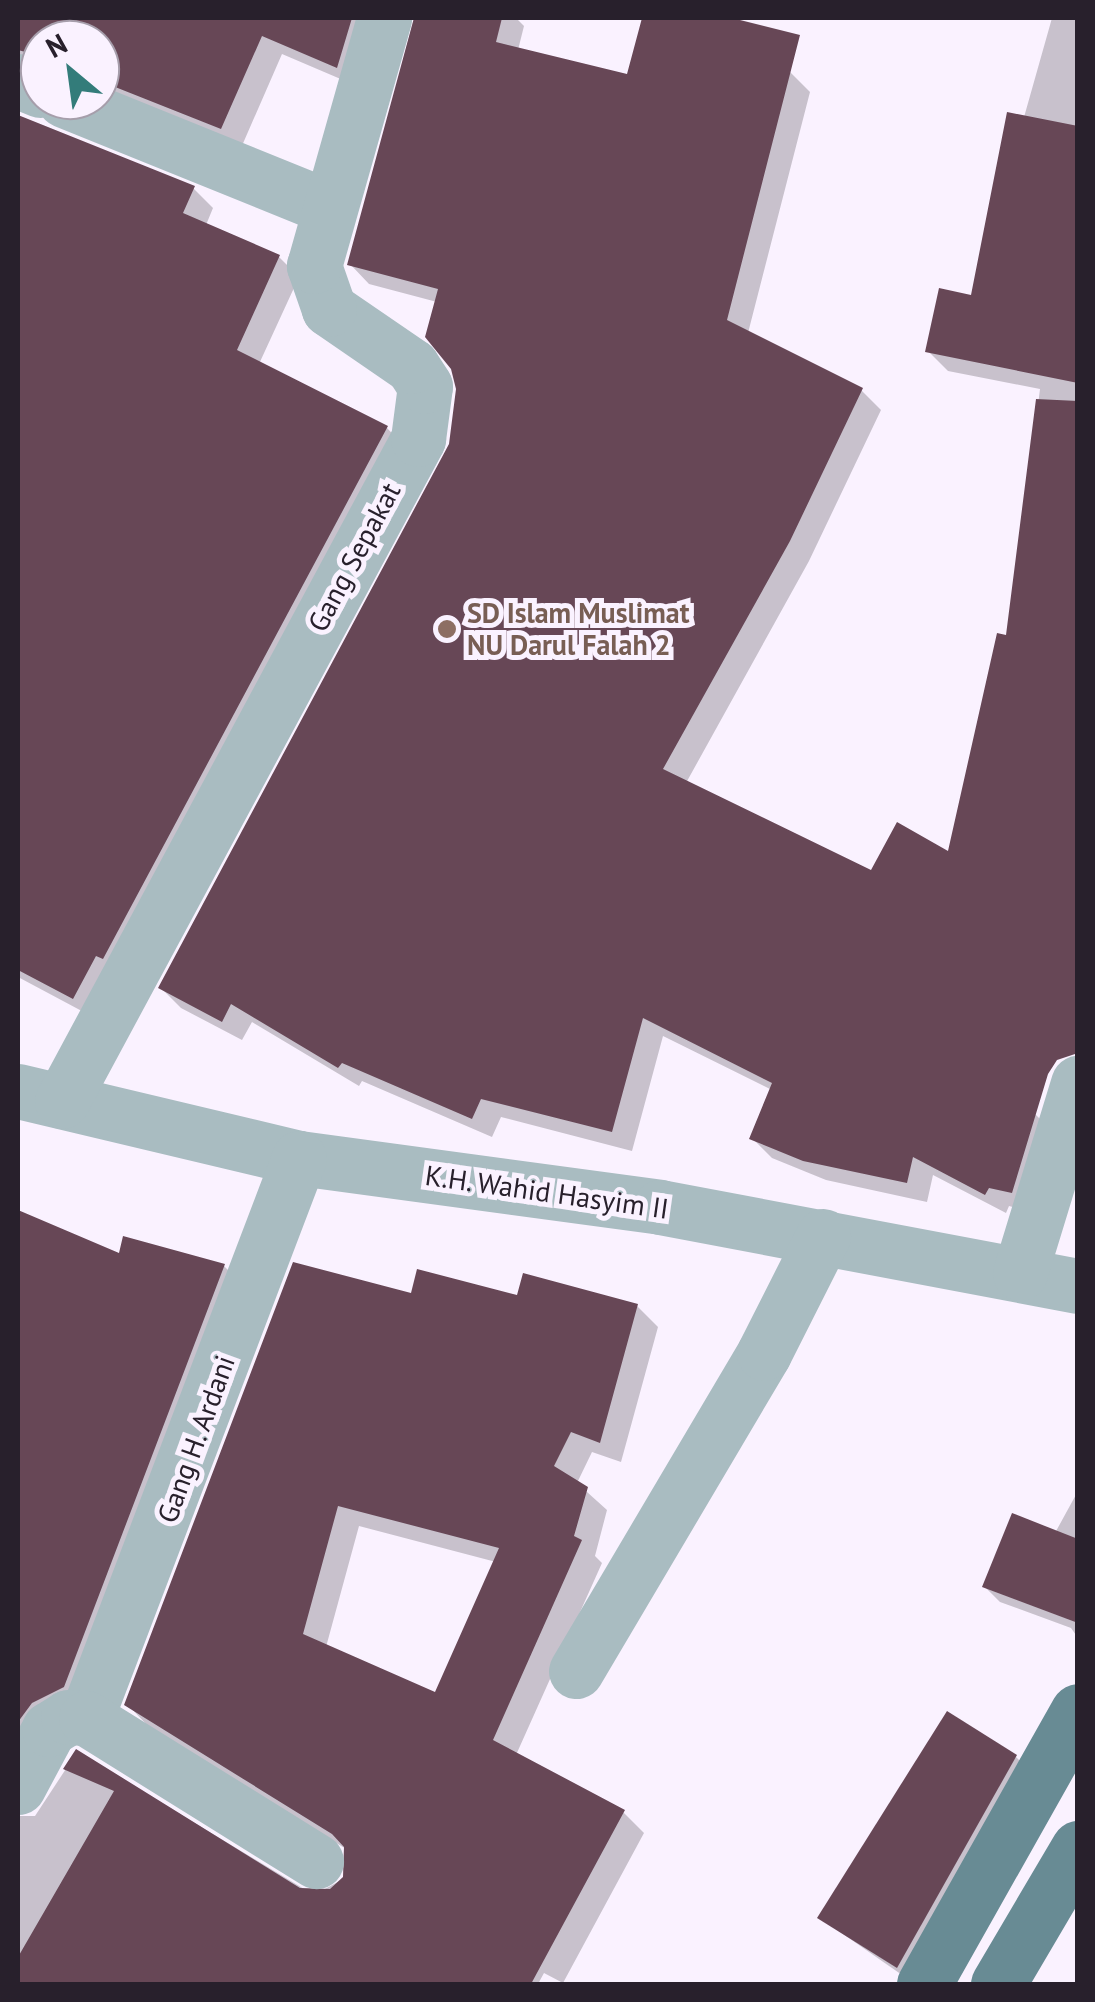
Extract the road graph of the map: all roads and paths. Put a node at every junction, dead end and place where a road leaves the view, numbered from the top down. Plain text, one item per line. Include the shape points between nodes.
1 (384, 18) edge
2 (114, 120) edge
3 (327, 206) junction
4 (1078, 1083) edge
5 (40, 1096) edge
6 (299, 1158) junction
7 (823, 1236) junction
8 (1020, 1273) junction
9 (1078, 1286) edge
10 (576, 1671) dead end
11 (1078, 1712) edge
12 (86, 1718) junction
13 (18, 1787) edge
14 (1078, 1848) edge
15 (316, 1861) dead end
16 (924, 1984) edge
17 (998, 1984) edge

1 - 3 street, Gang Sepakat
2 - 3 street
3 - 5 street, Gang Sepakat via 314,266 319,291 354,330 412,366 425,386 418,439
4 - 8 street
5 - 6 street, K.H. Wahid Hasyim II
6 - 7 street, K.H. Wahid Hasyim II via 660,1206
6 - 12 street, Gang H. Ardani
7 - 8 street, K.H. Wahid Hasyim II
7 - 10 street via 764,1353
8 - 9 street, K.H. Wahid Hasyim II
11 - 16 main road
12 - 13 street via 68,1717 49,1729
12 - 15 street
14 - 17 main road

